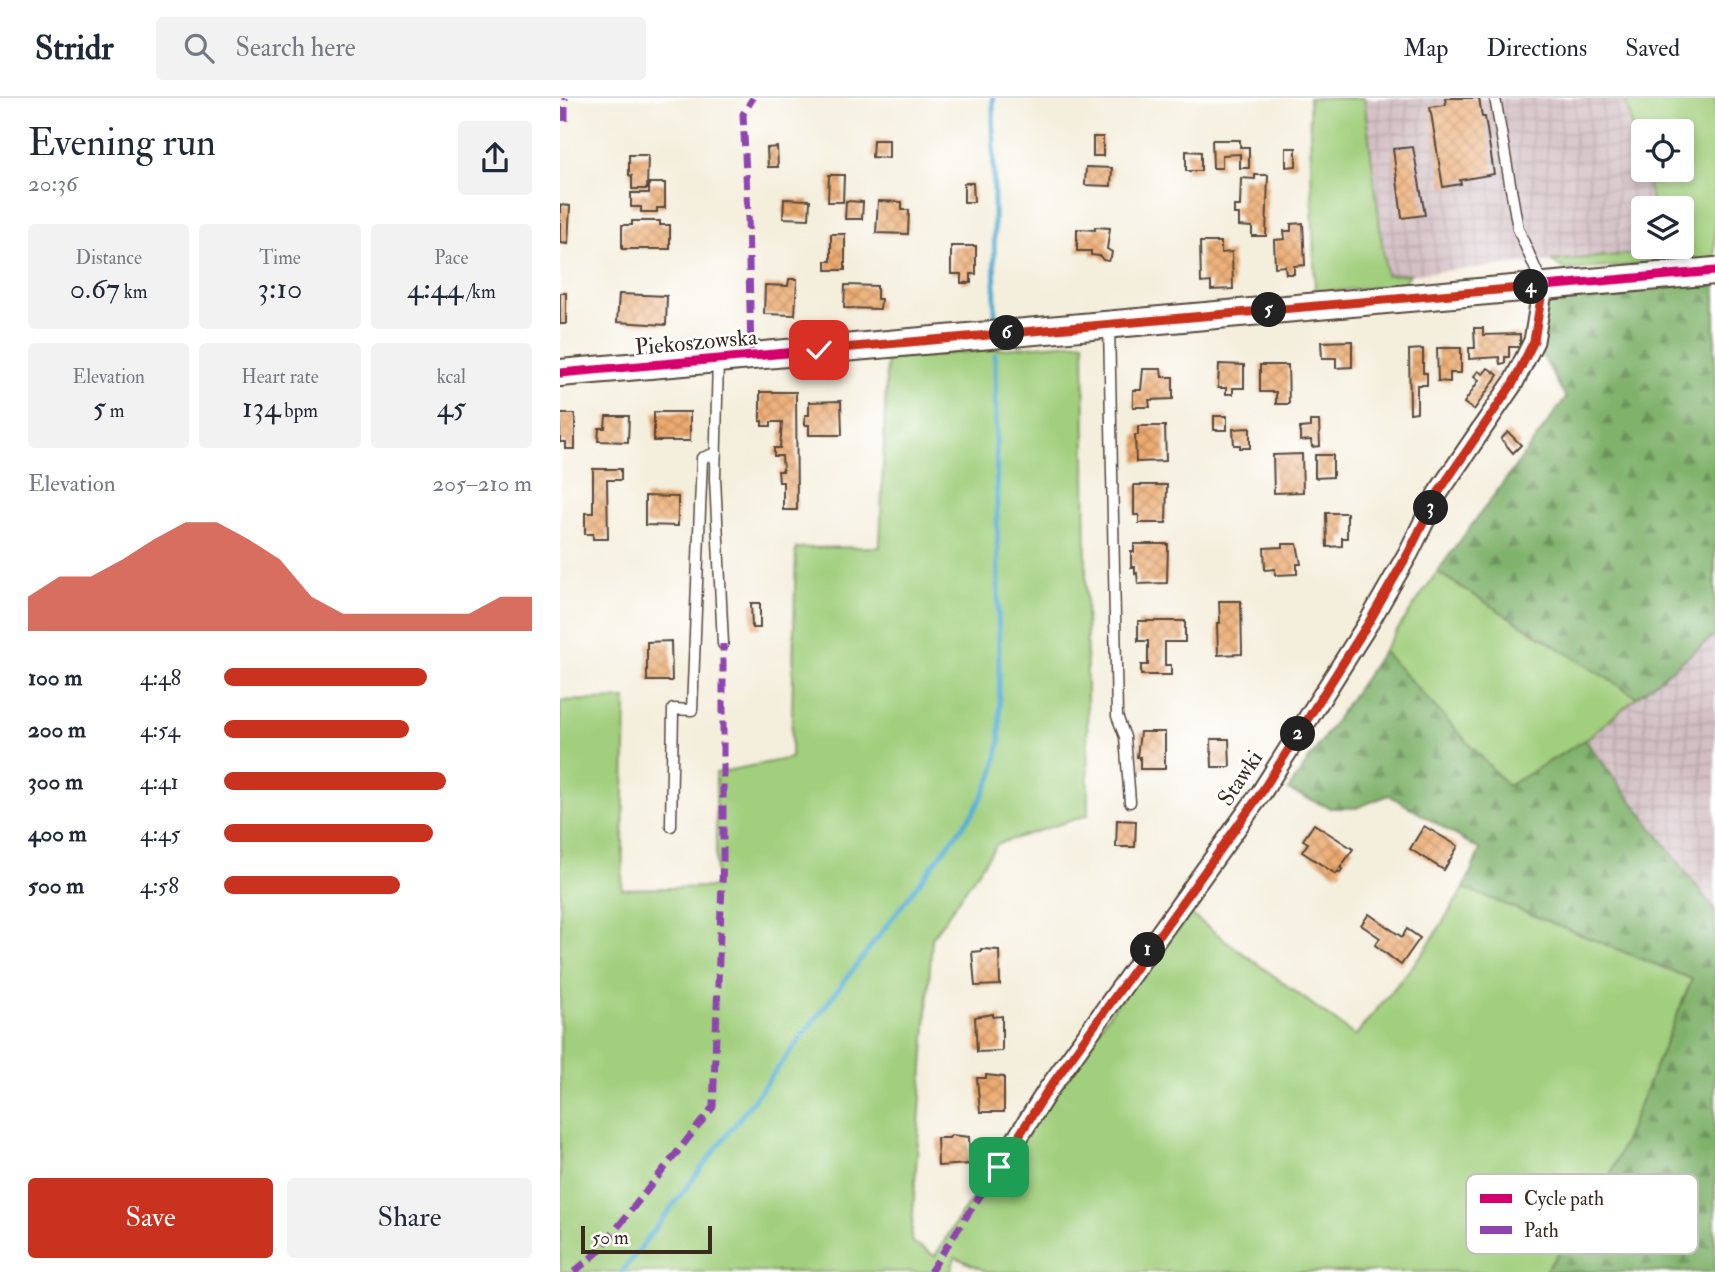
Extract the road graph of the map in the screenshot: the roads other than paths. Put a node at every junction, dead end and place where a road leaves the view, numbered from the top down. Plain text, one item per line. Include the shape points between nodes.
1 (1495, 98) edge
2 (1715, 271) edge
3 (1543, 286) junction
4 (1109, 324) junction
5 (718, 359) junction
6 (560, 373) edge
7 (716, 453) junction
8 (723, 644) dead end
9 (1130, 802) dead end
10 (671, 826) dead end
11 (999, 1167) dead end

1 - 3 lane via 1518,229
2 - 3 main road, Piekoszowska
3 - 4 main road, Piekoszowska
3 - 11 street, Stawki via 1534,341 1513,383 1438,493 1369,622 1261,793 1048,1090
4 - 5 main road, Piekoszowska
4 - 9 lane via 1117,716 1125,737
5 - 6 main road, Piekoszowska
5 - 7 lane
7 - 8 lane
7 - 10 lane via 702,458 692,710 673,709

